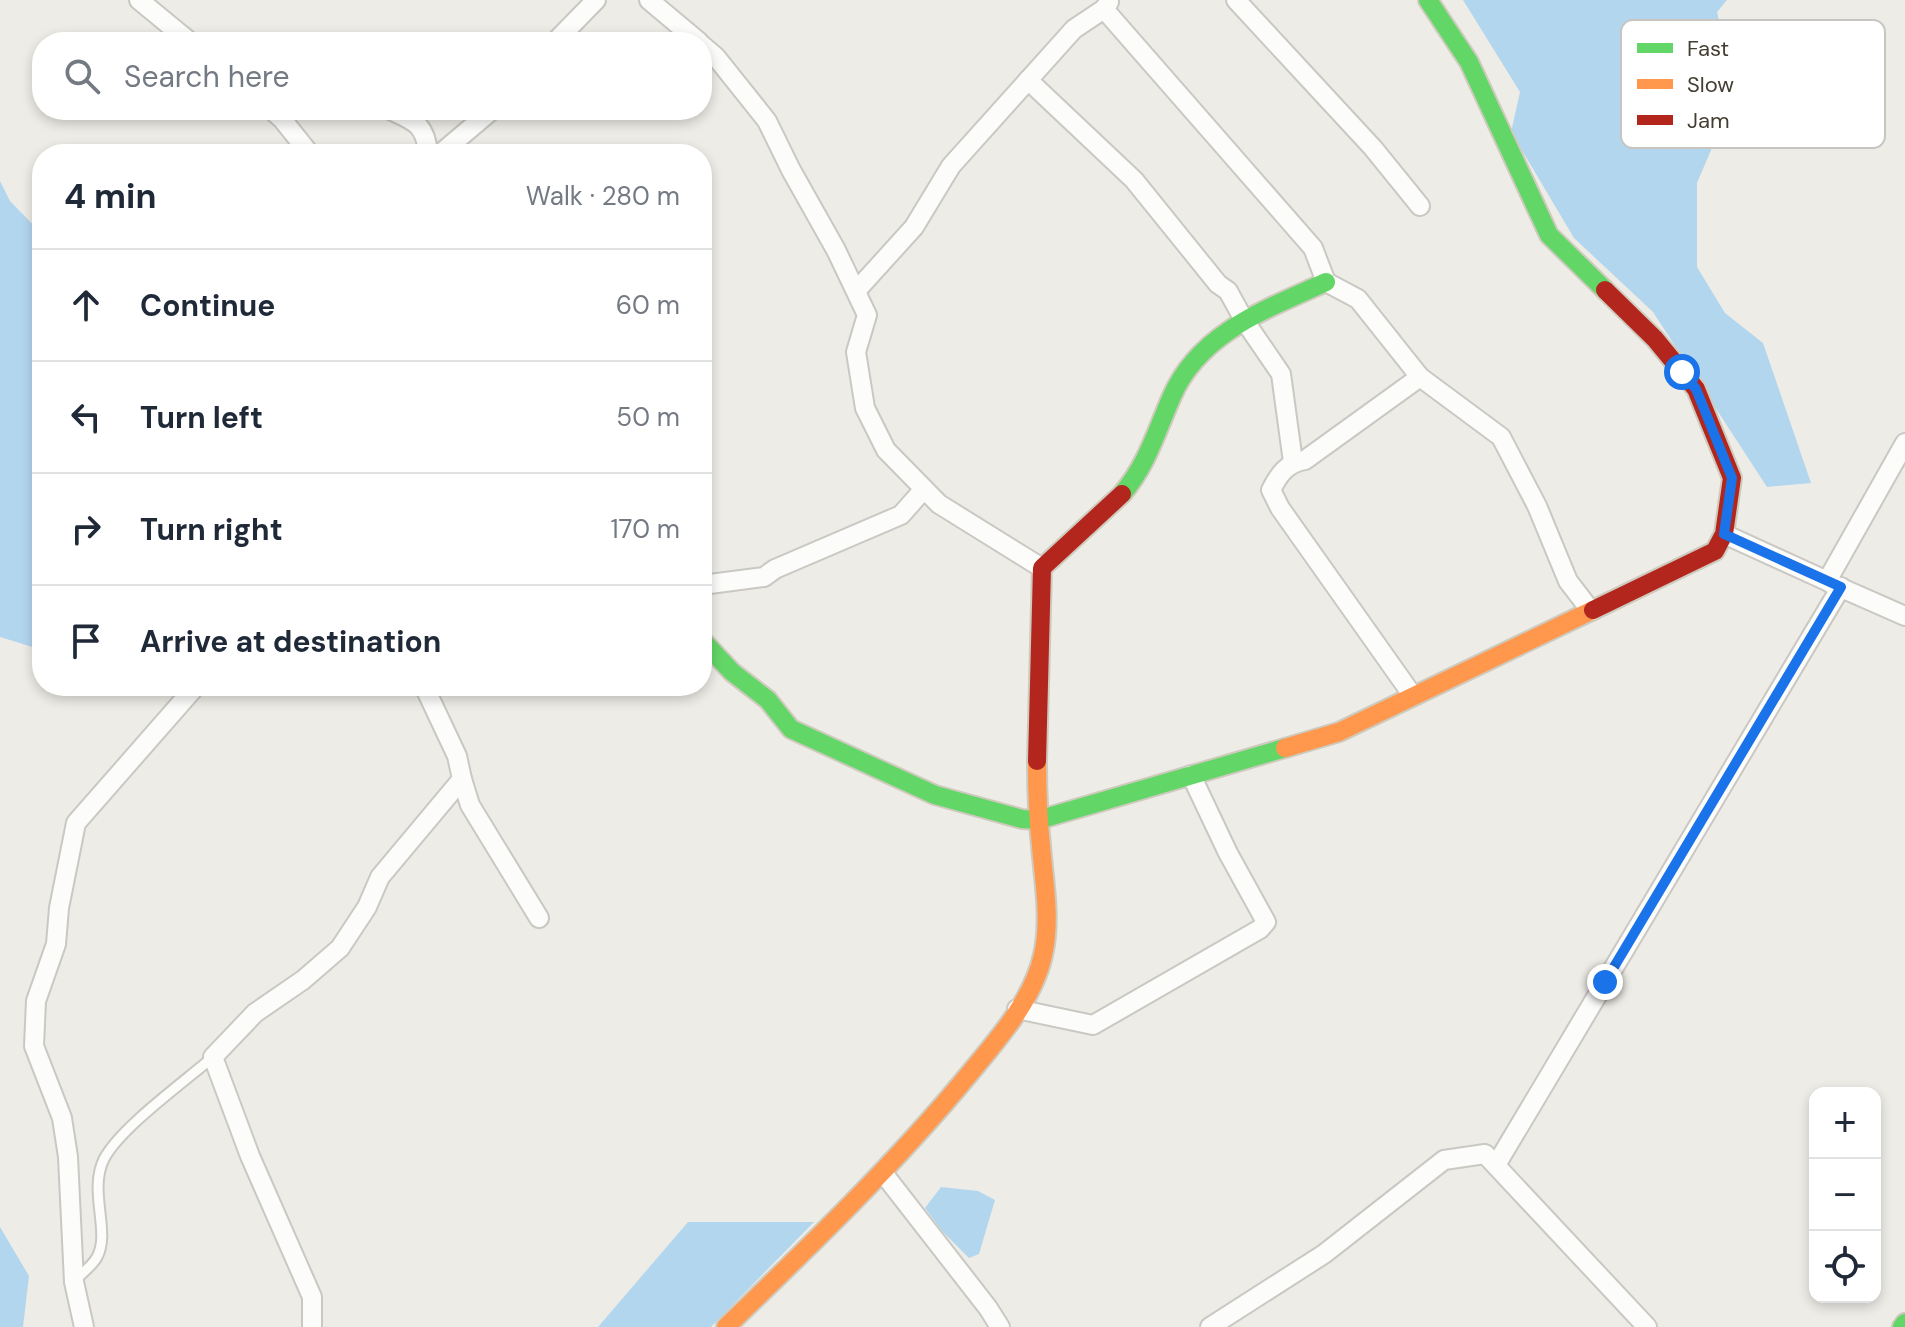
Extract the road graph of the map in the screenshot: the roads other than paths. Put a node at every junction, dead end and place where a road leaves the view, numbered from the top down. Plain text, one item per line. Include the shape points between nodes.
1 (139, 0) edge
2 (596, 0) edge
3 (649, 0) edge
4 (1236, 0) edge
5 (1428, 0) edge
6 (1107, 5) edge
7 (178, 32) edge
8 (565, 32) edge
9 (686, 32) edge
10 (712, 54) edge
11 (1028, 80) junction
12 (283, 120) edge
13 (412, 120) edge
14 (480, 120) edge
15 (302, 144) edge
16 (427, 144) edge
17 (452, 144) edge
18 (1420, 206) dead end
19 (1326, 282) junction
20 (856, 291) junction
21 (1244, 320) junction
22 (1420, 377) junction
23 (1905, 443) edge
24 (1293, 462) junction
25 (924, 489) junction
26 (1724, 534) junction
27 (1042, 568) junction
28 (712, 584) edge
29 (1834, 584) junction
30 (1591, 611) junction
31 (1905, 616) edge
32 (712, 651) edge
33 (187, 696) edge
34 (429, 696) edge
35 (1413, 696) junction
36 (1191, 775) junction
37 (462, 779) junction
38 (1038, 820) junction
39 (539, 918) dead end
40 (1017, 1009) junction
41 (213, 1057) junction
42 (1496, 1165) junction
43 (883, 1173) junction
44 (74, 1282) junction
45 (84, 1327) edge
46 (312, 1327) edge
47 (726, 1327) edge
48 (1000, 1327) edge
49 (1210, 1327) edge
50 (1647, 1327) edge

1 - 7 street
2 - 8 street
3 - 9 street
4 - 18 street
5 - 26 street via 1469,62 1549,235 1655,339 1696,389 1732,478
6 - 11 street via 1074,29
6 - 19 street via 1313,248
10 - 20 street via 767,121
11 - 20 street via 951,166 914,227
11 - 21 street via 1134,180 1228,291
12 - 15 street
13 - 16 street
14 - 17 street
19 - 21 street
19 - 22 street via 1358,299
20 - 25 street via 867,315 856,352 865,408 886,450
21 - 24 street via 1281,374
21 - 27 street via 1195,356 1173,393 1149,455 1125,490
22 - 24 street via 1305,460
22 - 30 street via 1501,437 1568,581
23 - 29 street
24 - 35 street via 1271,490 1280,508
25 - 27 street via 939,504
25 - 28 street via 901,515 764,577
26 - 29 street
26 - 30 street via 1715,551
27 - 38 street via 1035,728
29 - 31 street
29 - 42 street
30 - 35 street
32 - 38 street via 768,700 791,729 935,795
33 - 44 street via 76,823 56,944 36,1001 34,1046 62,1118 68,1157
34 - 37 street
35 - 36 street via 1339,732
36 - 38 street
36 - 40 street via 1266,922 1093,1025
37 - 39 street via 470,805
37 - 41 street via 380,877 340,948 255,1013
38 - 40 street via 1046,910 1043,956
40 - 43 street via 943,1107
41 - 44 lane via 123,1135 104,1160 96,1189 98,1256
41 - 46 street via 312,1297
42 - 49 street via 1485,1154 1444,1160 1324,1254
42 - 50 street
43 - 47 street
43 - 48 street
44 - 45 street

